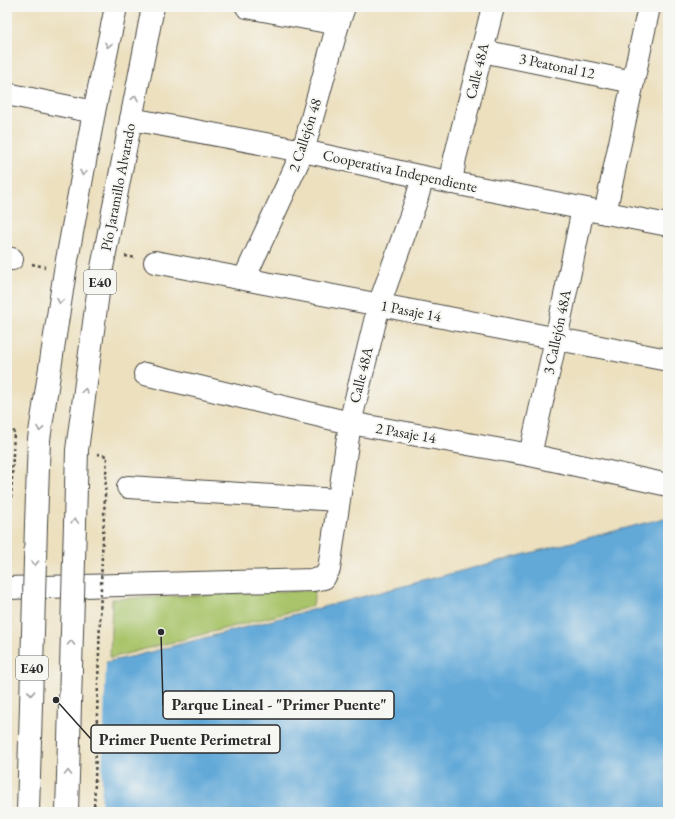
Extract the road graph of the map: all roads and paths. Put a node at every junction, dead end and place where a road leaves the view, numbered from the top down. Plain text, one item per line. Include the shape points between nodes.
1 (116, 7) edge
2 (153, 7) edge
3 (247, 7) edge
4 (494, 7) edge
5 (649, 7) edge
6 (341, 16) edge
7 (482, 51) junction
8 (633, 82) junction
9 (7, 94) edge
10 (94, 112) junction
11 (131, 119) junction
12 (303, 151) junction
13 (423, 177) junction
14 (451, 183) junction
15 (583, 209) junction
16 (605, 213) junction
17 (668, 225) edge
18 (105, 251) junction
19 (9, 258) edge
20 (155, 262) joint
21 (65, 271) junction
22 (244, 279) junction
23 (378, 305) junction
24 (556, 339) junction
25 (668, 360) edge
26 (145, 374) dead end
27 (350, 423) junction
28 (14, 431) dead end
29 (77, 450) junction
30 (530, 455) junction
31 (668, 485) edge
32 (128, 487) dead end
33 (338, 500) junction
34 (7, 588) edge
35 (7, 635) edge
36 (28, 812) edge
37 (67, 812) edge
38 (94, 812) edge

1 -> 10 main road, E40
11 -> 2 main road, Pío Jaramillo Alvarado / E40
3 - 6 main road
4 - 7 main road, Calle 48A
5 - 8 main road
6 - 12 main road, 2 Callejón 48
7 - 8 main road, 3 Peatonal 12
7 - 14 main road, Calle 48A
8 - 16 main road
9 - 10 main road
10 -> 21 main road, E40
11 - 12 main road, Cooperativa Independiente
11 - 18 main road, Pío Jaramillo Alvarado / E40
12 - 13 main road, Cooperativa Independiente
12 - 22 main road, 2 Callejón 48
13 - 14 main road, Cooperativa Independiente
13 - 23 main road, Calle 48A
14 - 15 main road, Cooperativa Independiente
15 - 16 main road, Cooperativa Independiente
15 - 24 main road, 3 Callejón 48A
16 - 17 main road, Cooperativa Independiente
18 - 20 path
29 -> 18 main road, Pío Jaramillo Alvarado / E40
19 - 21 path
20 - 22 main road, 1 Pasaje 14
21 -> 36 main road, E40, bridge via 39,438
22 - 23 main road, 1 Pasaje 14
23 - 24 main road, 1 Pasaje 14
23 - 27 main road, Calle 48A
24 - 25 main road, 1 Pasaje 14
24 - 30 main road, 3 Callejón 48A
26 - 27 main road, 2 Pasaje 14
27 - 30 main road, 2 Pasaje 14
27 - 33 main road, Calle 48A
28 - 35 path, bridge
37 -> 29 main road, Pío Jaramillo Alvarado / E40, bridge
29 - 38 path, bridge via 107,456
30 - 31 main road, 2 Pasaje 14
32 - 33 main road
33 - 34 main road, Calle 48A via 328,569 324,578

